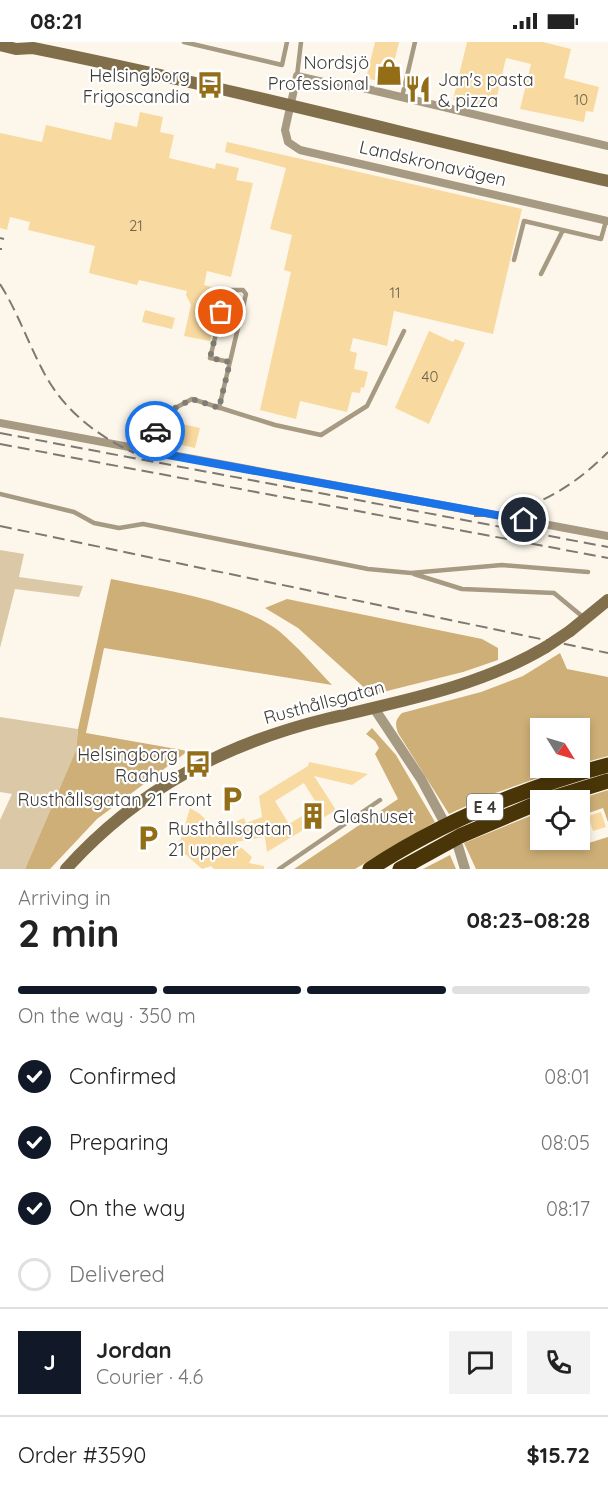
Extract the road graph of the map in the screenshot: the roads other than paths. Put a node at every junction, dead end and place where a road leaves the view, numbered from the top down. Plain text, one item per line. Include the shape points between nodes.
1 (184, 42) edge
2 (287, 42) edge
3 (301, 42) edge
4 (415, 42) edge
5 (0, 45) edge
6 (29, 45) edge
7 (297, 76) junction
8 (402, 97) junction
9 (291, 106) junction
10 (608, 146) edge
11 (608, 181) edge
12 (607, 221) edge
13 (563, 230) junction
14 (601, 239) junction
15 (608, 240) edge
16 (514, 260) dead end
17 (541, 274) dead end
18 (404, 331) dead end
19 (230, 362) junction
20 (219, 408) junction
21 (0, 423) edge
22 (146, 451) junction
23 (0, 494) edge
24 (608, 536) edge
25 (588, 572) dead end
26 (411, 573) junction
27 (606, 605) edge
28 (585, 620) junction
29 (374, 708) junction
30 (608, 765) edge
31 (608, 781) edge
32 (579, 790) edge
33 (380, 800) dead end
34 (530, 807) edge
35 (442, 818) dead end
36 (458, 846) dead end
37 (66, 869) edge
38 (279, 869) edge
39 (370, 869) edge
40 (400, 869) edge
41 (465, 869) edge

1 - 2 lane via 282,65
3 - 7 lane
4 - 8 lane
5 - 6 main road, Landskronavägen via 16,49
6 - 9 main road, Landskronavägen
7 - 8 street
7 - 9 street, Landskronavägen
8 - 10 street
9 - 11 main road, Landskronavägen
9 - 12 street, Landskronavägen via 285,135 300,150
12 - 14 lane
13 - 14 lane
13 - 16 lane via 524,221
13 - 17 lane
14 - 15 lane
18 - 20 lane via 367,406 321,435
19 - 19 lane via 210,358 226,290 243,290 246,294
19 - 20 lane
20 - 22 lane via 192,399 164,414
21 - 22 street
22 - 24 street
23 - 26 lane via 74,512 94,523 119,528 143,524 368,569
25 - 26 lane via 502,565
26 - 28 lane via 462,589 554,593
27 - 28 main road, Rusthållsgatan
28 - 29 main road, Rusthållsgatan, bridge via 546,647 487,677
29 - 35 street
29 - 37 main road, Rusthållsgatan via 277,732 198,764 127,810
30 - 39 highway, E 4 via 486,806
31 - 32 highway, E 4
33 - 38 lane
34 - 40 highway, E 4 via 460,836
36 - 41 street

